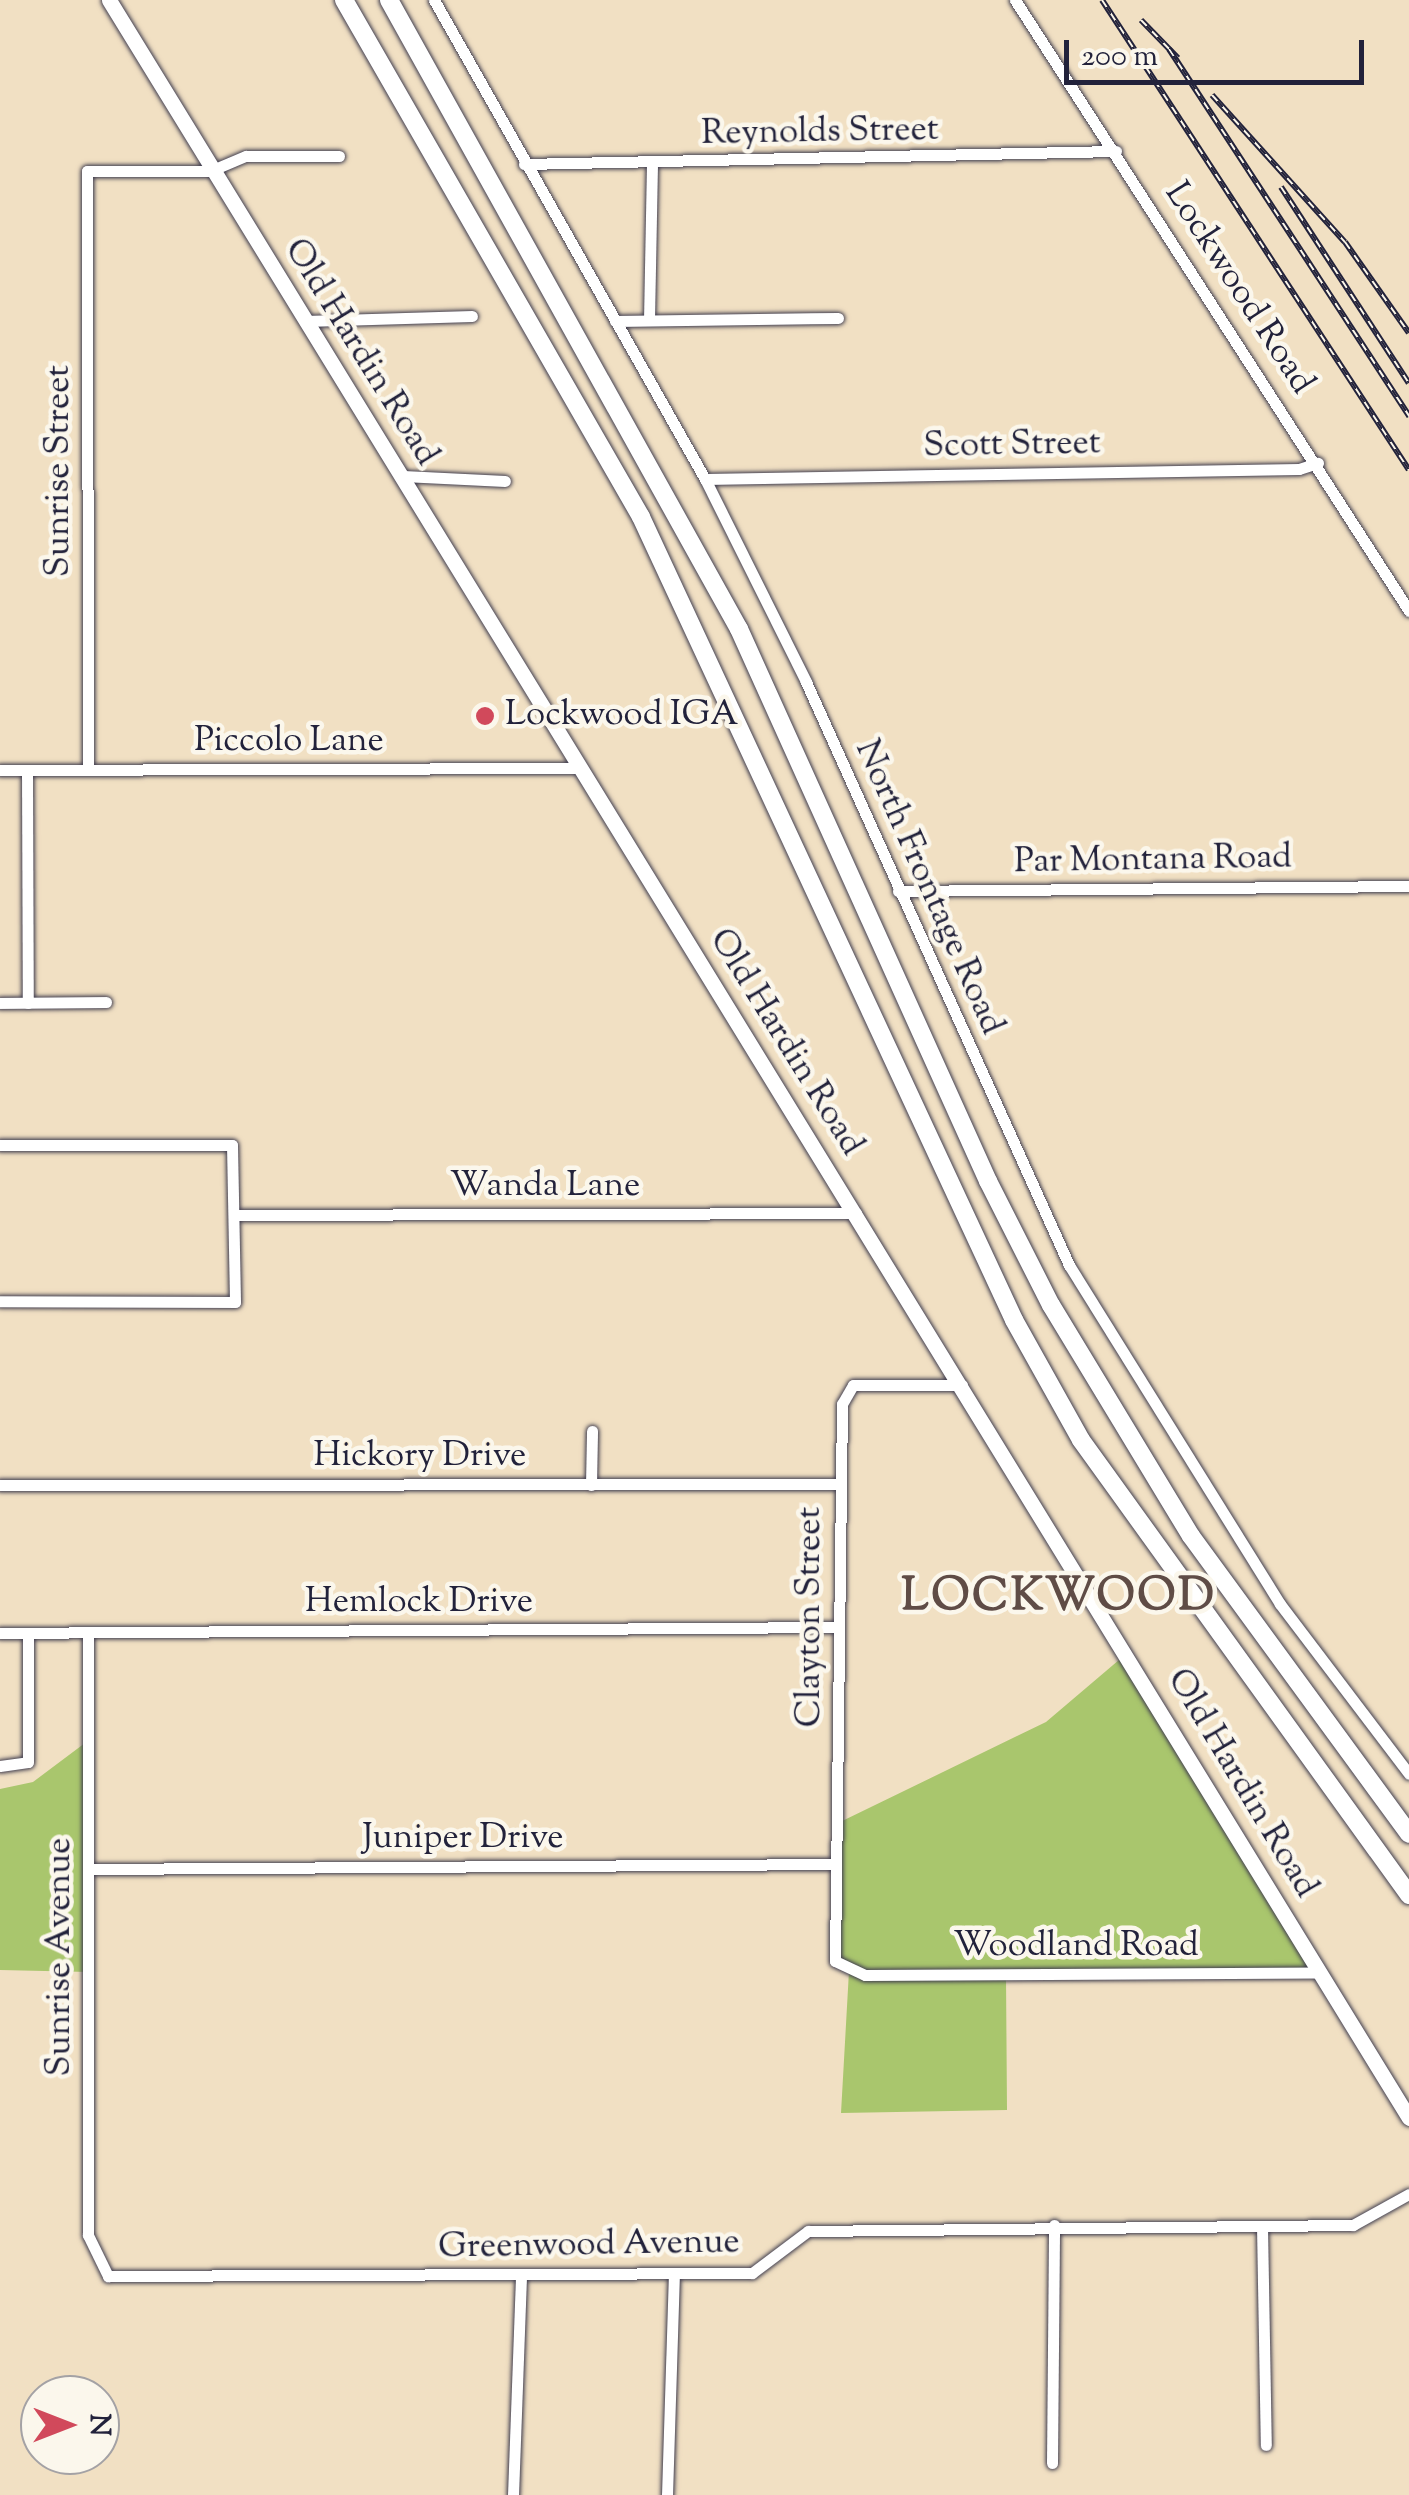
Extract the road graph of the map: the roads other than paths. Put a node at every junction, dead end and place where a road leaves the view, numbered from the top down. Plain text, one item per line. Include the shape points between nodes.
1 (109, 0) edge
2 (344, 0) edge
3 (390, 0) edge
4 (434, 0) edge
5 (1015, 0) edge
6 (1116, 152) junction
7 (339, 156) dead end
8 (524, 164) junction
9 (652, 164) junction
10 (210, 171) junction
11 (472, 316) dead end
12 (838, 318) dead end
13 (615, 320) junction
14 (649, 320) junction
15 (304, 321) junction
16 (1318, 463) junction
17 (402, 476) junction
18 (705, 479) junction
19 (505, 481) dead end
20 (1409, 610) edge
21 (579, 768) junction
22 (0, 770) edge
23 (26, 770) junction
24 (88, 770) junction
25 (1409, 886) edge
26 (898, 891) junction
27 (106, 1002) dead end
28 (0, 1003) edge
29 (28, 1003) junction
30 (0, 1145) edge
31 (856, 1214) junction
32 (234, 1215) junction
33 (0, 1301) edge
34 (962, 1384) junction
35 (592, 1431) dead end
36 (590, 1484) junction
37 (839, 1484) junction
38 (0, 1485) edge
39 (839, 1626) junction
40 (0, 1633) edge
41 (28, 1633) junction
42 (88, 1633) junction
43 (0, 1766) edge
44 (1409, 1774) edge
45 (1409, 1834) edge
46 (836, 1864) junction
47 (90, 1868) junction
48 (1409, 1896) edge
49 (835, 1961) joint
50 (1321, 1973) junction
51 (1409, 2118) edge
52 (1409, 2194) edge
53 (1054, 2226) junction
54 (1262, 2226) junction
55 (108, 2276) joint
56 (674, 2276) junction
57 (520, 2277) junction
58 (1266, 2446) dead end
59 (1052, 2462) dead end
60 (512, 2495) edge
61 (667, 2495) edge

1 - 10 main road, Old Hardin Road
2 - 48 highway via 641,518 1014,1320 1081,1440
3 - 45 highway via 739,630 988,1181 1051,1304 1191,1536
4 - 8 street, North Frontage Road
5 - 6 street, Lockwood Road
6 - 9 street, Reynolds Street
6 - 16 street, Lockwood Road
7 - 10 street via 246,156
8 - 9 street, Reynolds Street
8 - 13 street, North Frontage Road
9 - 14 street
10 - 15 main road, Old Hardin Road
10 - 24 street, Sunrise Street via 88,171
11 - 15 street
12 - 14 street
13 - 14 street
13 - 18 street, North Frontage Road
15 - 17 main road, Old Hardin Road
16 - 18 street, Scott Street via 1299,469
16 - 20 street, Lockwood Road
17 - 19 street
17 - 21 main road, Old Hardin Road
18 - 26 street, North Frontage Road via 806,682
21 - 24 street, Piccolo Lane
21 - 31 main road, Old Hardin Road
22 - 23 street, Piccolo Lane
23 - 24 street, Piccolo Lane
23 - 29 street
25 - 26 street, Par Montana Road
26 - 44 street, North Frontage Road via 1069,1265 1280,1604
27 - 29 street
28 - 29 street
30 - 32 street via 232,1145
31 - 32 street, Wanda Lane
31 - 34 main road, Old Hardin Road
32 - 33 street via 234,1302
34 - 37 street, Clayton Street via 854,1385 842,1404
34 - 50 main road, Old Hardin Road
35 - 36 street
36 - 37 street, Hickory Drive
36 - 38 street, Hickory Drive
37 - 39 street, Clayton Street
39 - 42 street, Hemlock Drive
39 - 46 street, Clayton Street
40 - 41 street, Hemlock Drive
41 - 42 street, Hemlock Drive
41 - 43 street via 28,1762
42 - 47 street, Sunrise Avenue
46 - 47 street, Juniper Drive
46 - 49 street, Clayton Street
47 - 55 street, Sunrise Avenue via 88,2235
49 - 50 street, Woodland Road via 865,1975
50 - 51 main road, Old Hardin Road
52 - 54 street, Greenwood Avenue via 1353,2225
53 - 54 street, Greenwood Avenue
53 - 56 street, Greenwood Avenue via 808,2231 752,2273
53 - 59 street
54 - 58 street
55 - 57 street, Greenwood Avenue
56 - 57 street, Greenwood Avenue
56 - 61 street
57 - 60 street

